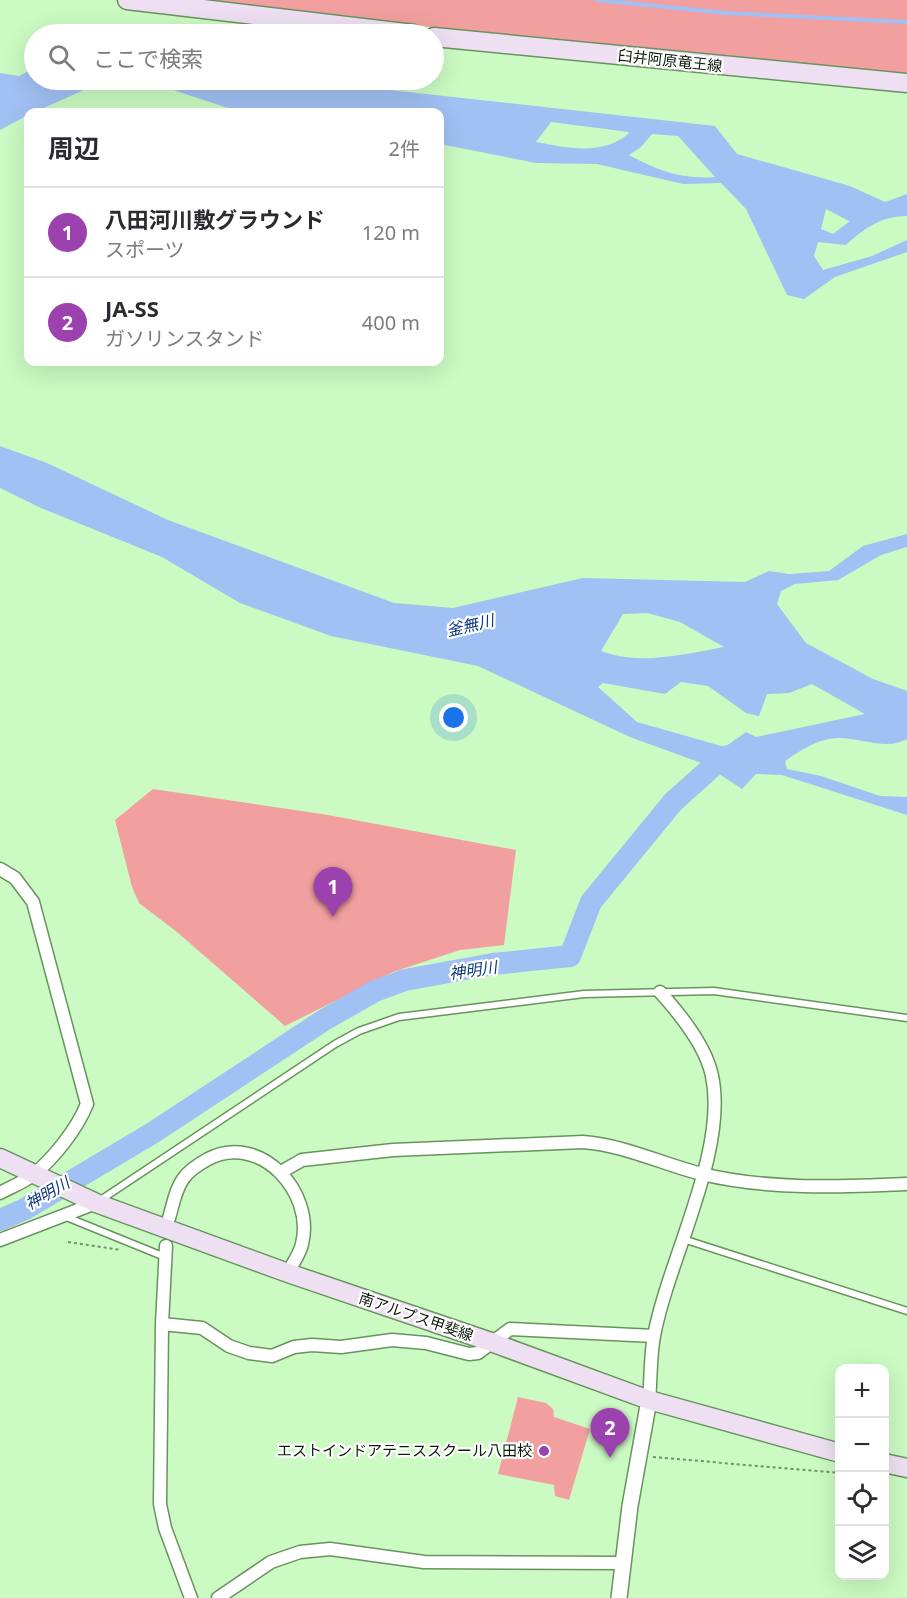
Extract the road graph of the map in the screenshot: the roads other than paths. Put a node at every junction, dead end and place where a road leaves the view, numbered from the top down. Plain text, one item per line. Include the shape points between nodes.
1 (127, 0) edge
2 (330, 24) edge
3 (444, 38) edge
4 (907, 83) edge
5 (0, 869) edge
6 (660, 992) junction
7 (907, 1018) edge
8 (0, 1158) edge
9 (281, 1172) junction
10 (702, 1174) junction
11 (36, 1177) junction
12 (907, 1184) edge
13 (0, 1193) edge
14 (88, 1199) junction
15 (64, 1216) junction
16 (169, 1218) dead end
17 (683, 1239) junction
18 (0, 1240) edge
19 (166, 1252) joint
20 (288, 1274) junction
21 (907, 1311) edge
22 (162, 1324) junction
23 (654, 1336) junction
24 (491, 1342) junction
25 (649, 1400) junction
26 (835, 1452) edge
27 (889, 1464) edge
28 (907, 1468) edge
29 (623, 1563) junction
30 (191, 1598) edge
31 (218, 1598) edge
32 (620, 1598) edge

1 - 2 main road
3 - 4 main road, 臼井阿原竜王線
5 - 11 street via 15,878 33,902 87,1104 82,1117
6 - 7 lane via 714,991
6 - 10 street via 685,1021 712,1074 714,1129
6 - 14 lane via 584,994 399,1017 379,1023 335,1044
8 - 11 main road, 南アルプス甲斐線
9 - 10 street via 302,1160 393,1150 583,1142 602,1143
9 - 16 street via 271,1163 248,1154 217,1155 183,1178
9 - 20 street via 296,1194 302,1217 302,1244
10 - 12 street via 776,1185
10 - 17 street
11 - 13 street
11 - 14 main road, 南アルプス甲斐線
14 - 15 street
14 - 20 main road, 南アルプス甲斐線
15 - 18 street
15 - 19 lane
17 - 21 lane
17 - 23 street
19 - 22 street
20 - 24 main road, 南アルプス甲斐線
22 - 24 street via 202,1328 229,1346 272,1356 294,1347 393,1341 426,1343 469,1354 478,1353
22 - 30 street via 160,1504
23 - 24 street via 510,1329
23 - 25 street
24 - 25 main road, 南アルプス甲斐線
25 - 26 main road, 南アルプス甲斐線
25 - 29 street
27 - 28 main road
29 - 31 street via 424,1562 330,1549 300,1552 272,1562
29 - 32 street

